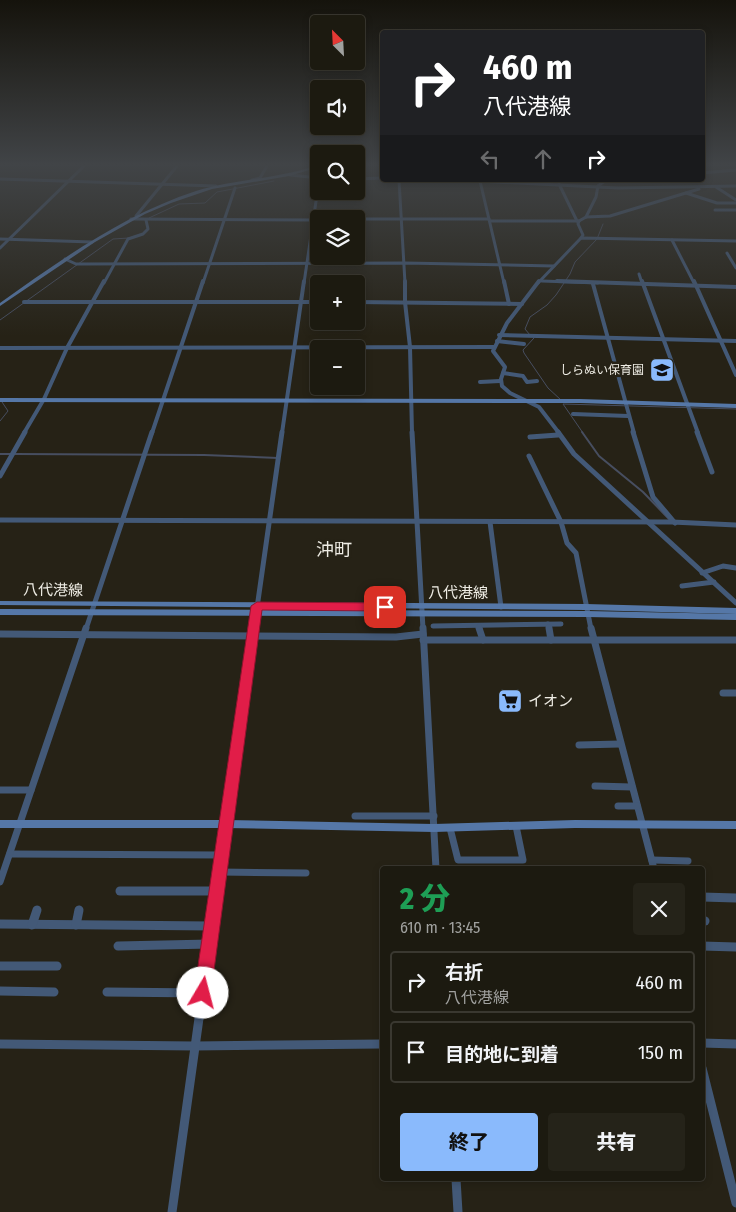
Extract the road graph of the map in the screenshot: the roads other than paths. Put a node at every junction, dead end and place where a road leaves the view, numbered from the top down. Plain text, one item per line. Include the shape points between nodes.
1 (26, 223) edge
2 (123, 223) edge
3 (147, 223) edge
4 (223, 223) edge
5 (403, 223) edge
6 (490, 223) edge
7 (578, 223) edge
8 (310, 235) edge
9 (581, 238) junction
10 (0, 239) edge
11 (9, 239) junction
12 (672, 240) junction
13 (736, 241) edge
14 (92, 242) junction
15 (0, 248) edge
16 (727, 253) dead end
17 (65, 259) junction
18 (405, 263) junction
19 (114, 264) junction
20 (306, 264) junction
21 (210, 265) junction
22 (499, 265) junction
23 (554, 266) junction
24 (736, 268) edge
25 (639, 274) dead end
26 (542, 281) junction
27 (593, 284) junction
28 (643, 284) junction
29 (696, 286) junction
30 (736, 287) edge
31 (24, 302) dead end
32 (93, 302) junction
33 (198, 302) junction
34 (300, 302) junction
35 (310, 302) edge
36 (365, 302) edge
37 (405, 302) junction
38 (509, 304) junction
39 (522, 304) junction
40 (0, 305) edge
41 (499, 335) junction
42 (607, 338) junction
43 (664, 340) junction
44 (497, 341) junction
45 (721, 341) junction
46 (736, 341) edge
47 (524, 344) dead end
48 (410, 347) junction
49 (0, 348) edge
50 (67, 348) junction
51 (181, 348) junction
52 (494, 348) junction
53 (294, 349) junction
54 (503, 373) junction
55 (736, 375) edge
56 (537, 380) dead end
57 (500, 381) junction
58 (480, 382) dead end
59 (44, 398) junction
60 (0, 400) edge
61 (164, 401) junction
62 (286, 401) junction
63 (531, 401) junction
64 (410, 402) junction
65 (625, 404) junction
66 (688, 406) junction
67 (736, 406) edge
68 (573, 414) dead end
69 (628, 416) junction
70 (558, 435) junction
71 (530, 437) dead end
72 (529, 456) dead end
73 (712, 472) dead end
74 (0, 476) edge
75 (0, 520) edge
76 (121, 521) junction
77 (269, 521) junction
78 (416, 522) junction
79 (490, 522) junction
80 (561, 522) junction
81 (648, 522) junction
82 (675, 522) junction
83 (736, 525) edge
84 (736, 568) edge
85 (702, 573) junction
86 (714, 582) junction
87 (682, 586) dead end
88 (0, 603) edge
89 (736, 603) edge
90 (501, 607) junction
91 (92, 608) junction
92 (256, 609) junction
93 (421, 610) junction
94 (587, 611) junction
95 (736, 611) edge
96 (0, 612) edge
97 (736, 617) edge
98 (548, 624) junction
99 (561, 624) dead end
100 (433, 626) dead end
101 (479, 626) junction
102 (0, 634) edge
103 (83, 634) junction
104 (252, 635) junction
105 (423, 637) junction
106 (482, 640) junction
107 (552, 640) junction
108 (592, 640) junction
109 (736, 640) edge
110 (723, 693) dead end
111 (736, 693) edge
112 (620, 744) junction
113 (579, 745) dead end
114 (595, 786) dead end
115 (632, 786) junction
116 (0, 790) edge
117 (31, 790) junction
118 (618, 806) dead end
119 (637, 806) junction
120 (355, 816) dead end
121 (434, 816) junction
122 (0, 824) edge
123 (20, 824) junction
124 (226, 824) junction
125 (736, 825) edge
126 (516, 826) junction
127 (642, 826) junction
128 (434, 828) junction
129 (450, 828) junction
130 (10, 854) junction
131 (222, 855) junction
132 (652, 860) junction
133 (688, 861) dead end
134 (436, 866) edge
135 (653, 866) edge
136 (2, 871) edge
137 (220, 872) junction
138 (306, 873) dead end
139 (0, 882) edge
140 (120, 891) dead end
141 (217, 891) junction
142 (705, 897) edge
143 (736, 898) edge
144 (37, 910) dead end
145 (79, 910) dead end
146 (0, 924) edge
147 (32, 924) junction
148 (76, 925) junction
149 (212, 926) junction
150 (210, 944) junction
151 (118, 946) dead end
152 (705, 946) edge
153 (736, 947) edge
154 (0, 966) edge
155 (57, 966) dead end
156 (0, 992) edge
157 (54, 992) dead end
158 (106, 992) dead end
159 (203, 993) junction
160 (705, 1043) edge
161 (0, 1044) edge
162 (380, 1044) edge
163 (736, 1044) edge
164 (195, 1046) junction
165 (705, 1080) edge
166 (456, 1181) edge
167 (736, 1203) edge
168 (172, 1212) edge
169 (458, 1212) edge

1 - 11 street
2 - 14 main road
3 - 19 street via 145,232 128,239
4 - 21 street
5 - 18 street
6 - 22 street
7 - 9 street
8 - 20 street
9 - 12 street
9 - 23 street
10 - 11 street
11 - 14 street
11 - 15 street
12 - 13 street
12 - 29 street
14 - 17 main road
16 - 24 street
17 - 19 street via 75,264
17 - 40 main road
18 - 20 street
18 - 22 street
18 - 37 street
19 - 21 street
19 - 32 street
20 - 21 street
20 - 34 street
21 - 33 street
22 - 23 street
22 - 38 street
23 - 26 street
25 - 28 street
26 - 27 street
26 - 39 street
27 - 28 street
27 - 42 street
28 - 29 street
28 - 43 street
29 - 30 street
29 - 45 street
31 - 32 street
32 - 33 street
32 - 50 street
33 - 34 street
33 - 51 street
34 - 35 street
34 - 53 street
36 - 37 street
37 - 38 street
37 - 48 street
38 - 39 street
39 - 41 street
41 - 42 street
41 - 44 street
42 - 43 street
42 - 65 street
43 - 45 street
43 - 66 street
44 - 47 street
44 - 52 street
45 - 46 street
45 - 55 street
48 - 52 street
48 - 53 street
48 - 64 street
49 - 50 street
50 - 51 street
50 - 59 street
51 - 53 street
51 - 61 street
52 - 54 street via 504,364
53 - 62 street
54 - 56 street via 523,375 527,382
54 - 57 street
57 - 58 street
57 - 63 street via 502,387 512,394
59 - 60 main road
59 - 61 main road
59 - 74 street
61 - 62 main road
61 - 76 street
62 - 64 main road
62 - 77 street
63 - 64 main road
63 - 65 main road
63 - 70 street via 540,408
64 - 78 street
65 - 66 main road
65 - 69 street
66 - 67 main road
66 - 73 street
68 - 69 street
69 - 82 street via 652,497
70 - 71 street
70 - 81 street via 574,454
72 - 80 street
75 - 76 street
76 - 77 street
76 - 91 street
77 - 78 street
77 - 92 street
78 - 79 street
78 - 93 street
79 - 80 street
79 - 90 street
80 - 81 street
80 - 94 street via 567,543 576,553
81 - 82 street
81 - 85 street
82 - 83 street
84 - 85 street via 723,566
85 - 86 street
86 - 87 street
86 - 89 street
88 - 91 main road, 八代港線
90 - 93 main road, 八代港線
90 - 94 main road, 八代港線
91 - 92 main road, 八代港線
91 - 96 main road, 八代港線
91 - 103 street
92 - 93 main road, 八代港線
92 - 104 street
93 - 94 main road, 八代港線
93 - 105 street
94 - 95 main road, 八代港線
94 - 97 main road, 八代港線
94 - 108 street
98 - 99 street
98 - 101 street
98 - 107 street
100 - 101 street
101 - 106 street
102 - 103 street
103 - 104 street
103 - 117 street
104 - 105 street
104 - 124 street
105 - 106 street
105 - 121 street
106 - 107 street
107 - 108 street
108 - 109 street
108 - 112 street
110 - 111 street
112 - 113 street
112 - 115 street
114 - 115 street
115 - 119 street
116 - 117 street
117 - 123 street
118 - 119 street
119 - 127 street
120 - 121 street
121 - 128 street
122 - 123 main road
123 - 124 main road
123 - 130 street
124 - 128 main road
124 - 131 street
125 - 127 main road
126 - 127 main road
126 - 129 main road
126 - 129 street via 523,860 458,860
127 - 132 street
128 - 129 main road
128 - 134 street
130 - 131 street
130 - 136 street
131 - 137 street
132 - 133 street
132 - 135 street
136 - 139 street
137 - 138 street
137 - 141 street
140 - 141 street
141 - 149 street
142 - 143 street
144 - 147 street
145 - 148 street
146 - 147 street
147 - 148 street
148 - 149 street
149 - 150 street
150 - 151 street
150 - 159 street
152 - 153 street
154 - 155 street
156 - 157 street
158 - 159 street
159 - 164 street
160 - 163 street
161 - 164 street
162 - 164 street
164 - 168 street
165 - 167 street
166 - 169 street

